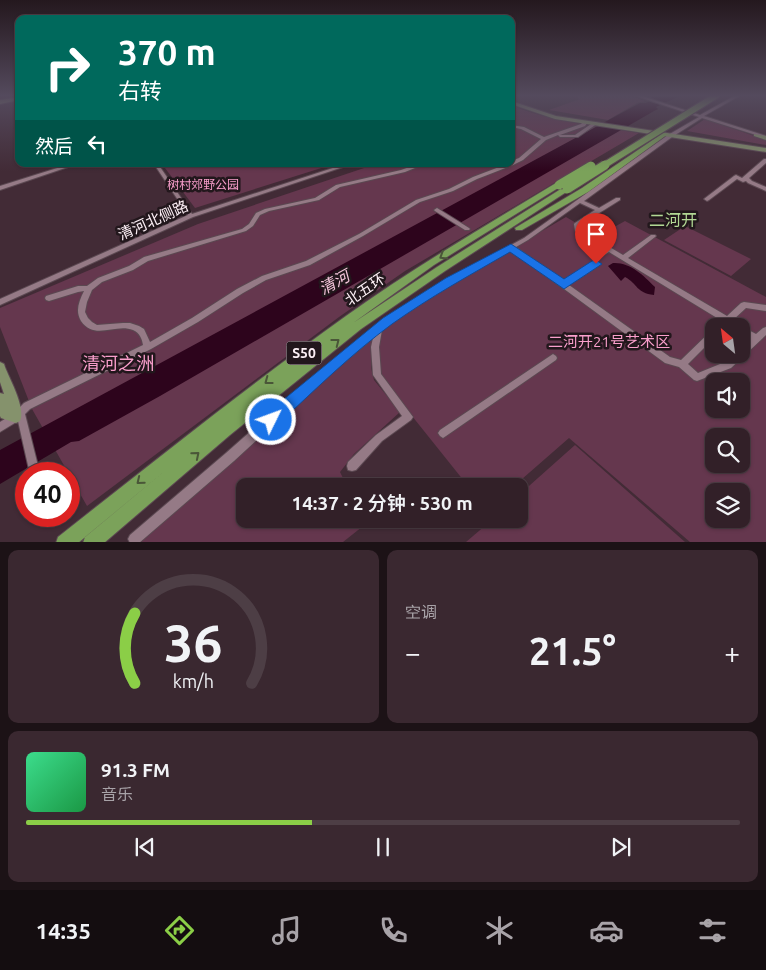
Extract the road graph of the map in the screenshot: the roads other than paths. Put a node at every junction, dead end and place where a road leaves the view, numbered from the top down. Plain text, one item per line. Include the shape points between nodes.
1 (576, 120) edge
2 (588, 120) edge
3 (667, 120) edge
4 (675, 120) edge
5 (695, 120) edge
6 (714, 120) edge
7 (586, 122) junction
8 (596, 122) junction
9 (515, 127) edge
10 (643, 128) junction
11 (672, 134) junction
12 (756, 135) joint
13 (557, 136) junction
14 (766, 138) edge
15 (544, 139) junction
16 (766, 146) edge
17 (766, 151) edge
18 (766, 160) edge
19 (515, 162) edge
20 (65, 167) edge
21 (158, 167) edge
22 (340, 167) edge
23 (415, 167) edge
24 (503, 167) edge
25 (746, 178) junction
26 (563, 187) junction
27 (0, 188) edge
28 (766, 189) edge
29 (618, 199) dead end
30 (707, 199) dead end
31 (580, 201) junction
32 (437, 210) dead end
33 (599, 210) junction
34 (192, 216) junction
35 (465, 227) dead end
36 (653, 236) dead end
37 (511, 248) junction
38 (609, 249) junction
39 (623, 258) junction
40 (440, 269) junction
41 (564, 285) junction
42 (89, 288) junction
43 (50, 298) dead end
44 (0, 302) edge
45 (766, 308) edge
46 (716, 318) edge
47 (730, 318) edge
48 (378, 329) junction
49 (766, 330) edge
50 (750, 334) edge
51 (757, 338) junction
52 (705, 342) edge
53 (750, 344) edge
54 (148, 348) junction
55 (553, 358) dead end
56 (730, 363) edge
57 (682, 364) junction
58 (0, 367) edge
59 (0, 398) edge
60 (20, 420) junction
61 (0, 427) edge
62 (443, 433) dead end
63 (32, 462) edge
64 (352, 466) dead end
65 (134, 539) dead end
66 (64, 542) edge
67 (92, 542) edge

1 - 7 main road
2 - 8 main road
3 - 26 highway, 北五环 / S50, bridge
4 - 26 highway, 北五环 / S50, bridge
5 - 11 street
6 - 12 street
7 - 8 main road
7 - 13 street
8 - 10 main road
8 - 13 street via 576,136
9 - 15 street
10 - 11 main road
10 - 11 main road
11 - 16 main road
11 - 17 main road
11 - 31 street
11 - 40 highway via 563,204
12 - 14 main road
13 - 15 street
15 - 19 street
18 - 25 street
20 - 27 street
21 - 34 street
22 - 34 street, 清河北侧路
23 - 42 street via 338,186 317,199 267,210 258,214 244,230 146,259
24 - 54 street via 418,201 308,263 264,278
25 - 28 street
25 - 30 street via 736,177
26 - 40 highway, 北五环 / S50
26 -> 66 highway, 北五环 / S50 via 431,263 350,318
29 - 33 street
31 - 33 street
31 - 37 street
32 - 35 street
33 - 38 street via 577,224 578,231
34 - 44 street, 清河北侧路
36 - 39 street
37 - 41 street
37 - 48 street via 450,281
38 - 39 street
38 - 41 street via 596,257 596,264
39 - 46 street
67 -> 40 highway, 北五环 / S50 via 225,430 350,332
41 - 57 street via 668,360
42 - 43 street
42 - 54 street via 82,302 82,316 88,324 98,329 135,326 141,331
45 - 47 street via 744,305
48 - 64 street via 375,347 377,375 408,417 379,438
48 - 65 street
49 - 51 street
50 - 51 street
51 - 53 street
52 - 57 street
54 - 60 street via 27,406
55 - 62 street
56 - 57 street via 697,378
58 - 60 main road
59 - 60 main road via 5,414
60 - 61 street
60 - 63 street

